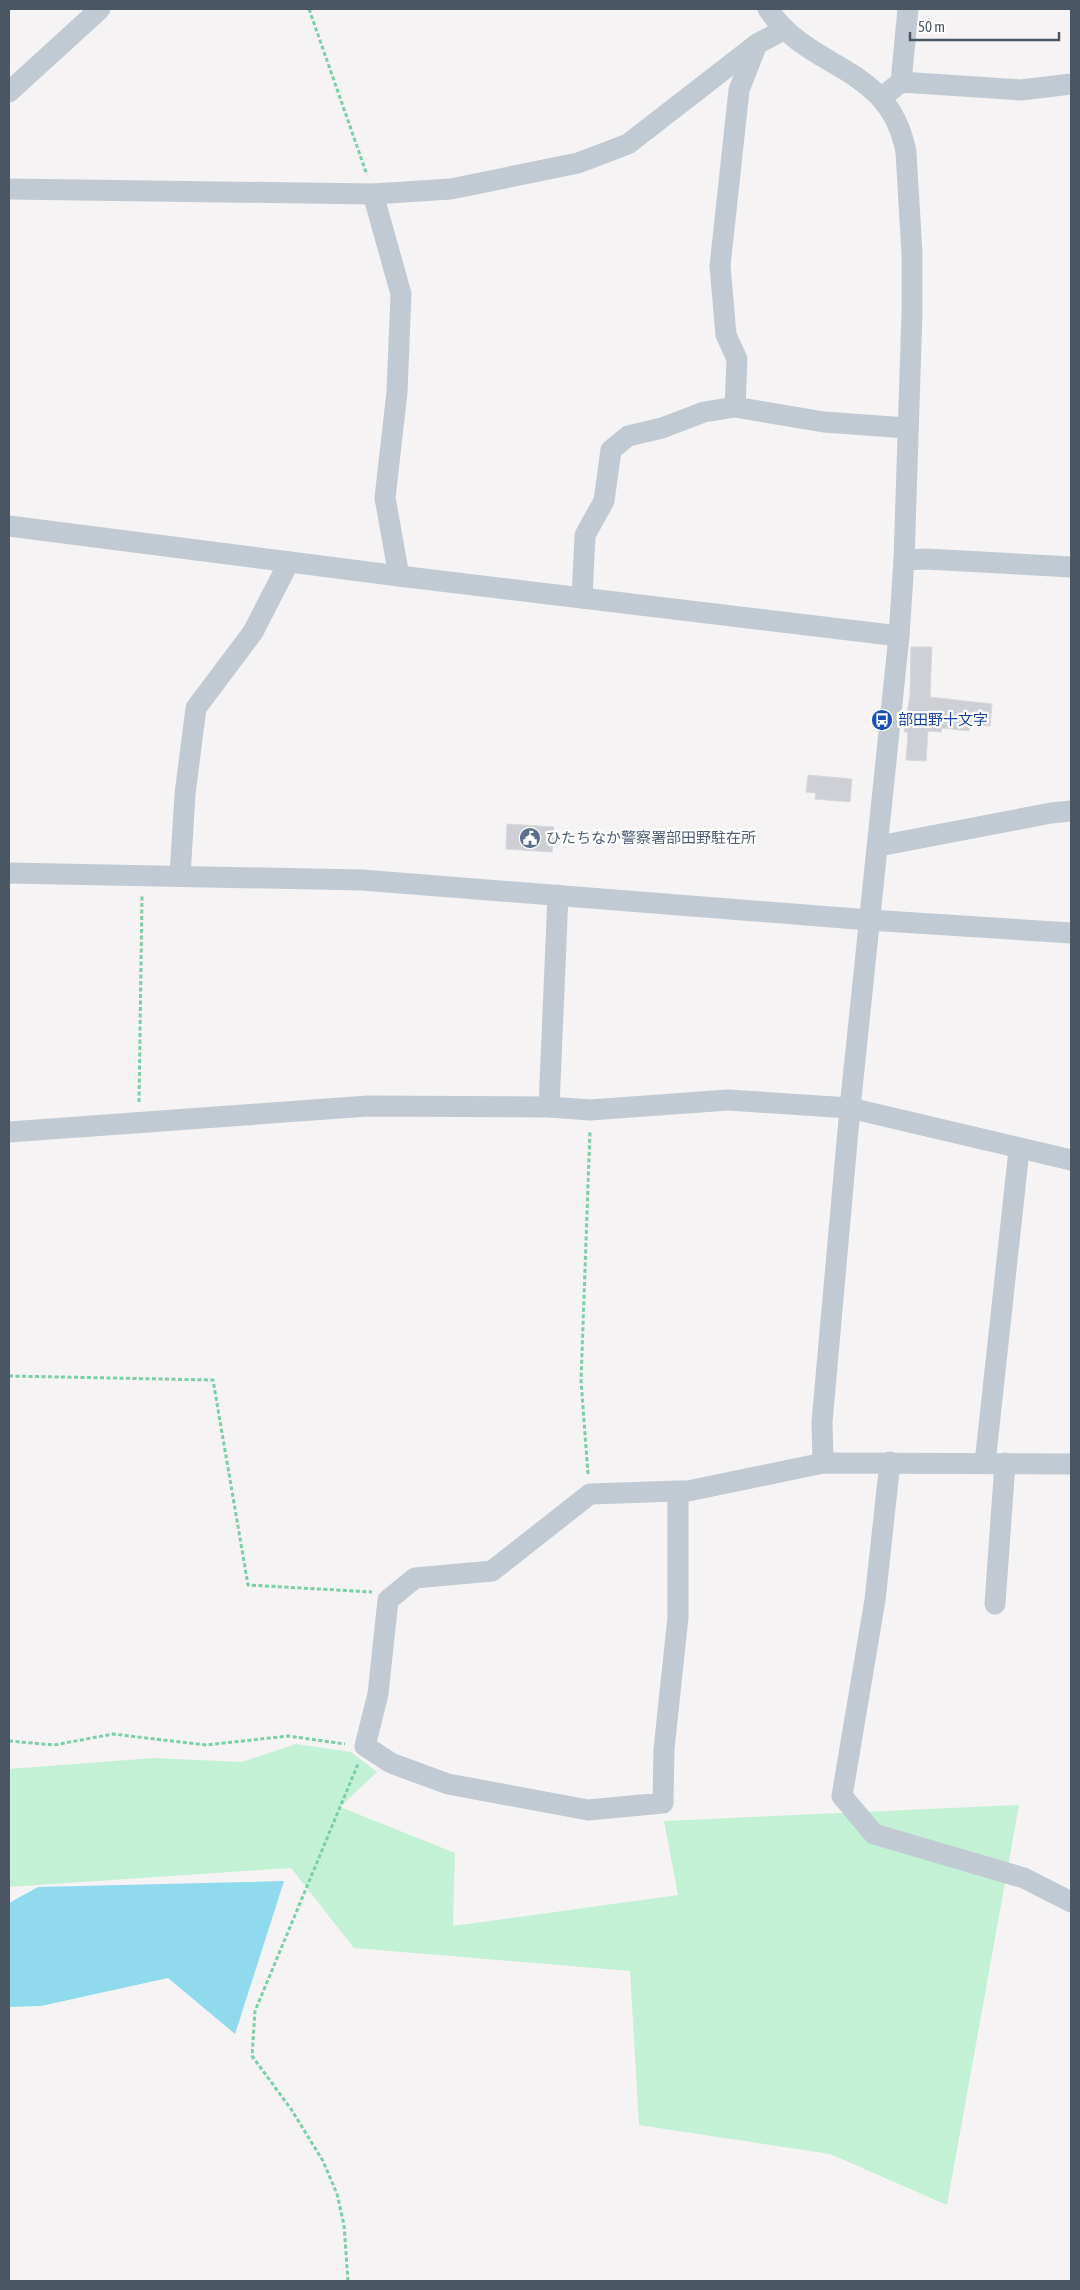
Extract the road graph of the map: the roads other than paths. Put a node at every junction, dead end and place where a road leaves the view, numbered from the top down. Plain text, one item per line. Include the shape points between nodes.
1 (100, 9) edge
2 (768, 9) edge
3 (908, 9) edge
4 (785, 29) junction
5 (757, 44) junction
6 (901, 82) junction
7 (1071, 84) edge
8 (9, 92) edge
9 (882, 98) junction
10 (9, 189) edge
11 (373, 194) junction
12 (735, 407) junction
13 (907, 428) junction
14 (9, 526) edge
15 (904, 560) junction
16 (289, 562) junction
17 (1071, 567) edge
18 (399, 576) junction
19 (582, 598) junction
20 (899, 636) junction
21 (1071, 811) edge
22 (879, 846) junction
23 (9, 873) edge
24 (180, 876) junction
25 (558, 895) junction
26 (869, 920) junction
27 (1071, 933) edge
28 (549, 1107) junction
29 (850, 1108) junction
30 (9, 1132) edge
31 (1019, 1150) junction
32 (1071, 1160) edge
33 (890, 1462) junction
34 (823, 1463) junction
35 (995, 1463) junction
36 (1071, 1464) edge
37 (678, 1491) junction
38 (995, 1604) dead end
39 (1071, 1902) edge

1 - 8 street
2 - 4 street
3 - 6 street
4 - 5 street
4 - 9 street via 813,53 856,76
5 - 11 street via 628,144 578,163 451,189
5 - 12 street via 739,90 720,266 726,335 737,359
6 - 7 street via 1021,90
6 - 9 street
9 - 13 street via 903,137 908,172 912,313
10 - 11 street
11 - 18 street via 401,294 396,392 385,498
12 - 13 street via 824,422
12 - 19 street via 704,412 662,428 628,436 611,450 604,501 585,535
13 - 15 street
14 - 16 street
15 - 17 street
15 - 20 street
16 - 18 street
16 - 24 street via 253,632 196,708 185,794
18 - 19 street
19 - 20 street
20 - 22 street
21 - 22 street
22 - 26 street
23 - 24 street
24 - 25 street via 362,880
25 - 26 street
25 - 28 street
26 - 27 street
26 - 29 street
28 - 29 street via 590,1110 728,1100
28 - 30 street via 368,1106
29 - 31 street
29 - 34 street via 822,1422
31 - 32 street
31 - 35 street
33 - 34 street
33 - 35 street
33 - 39 street via 875,1600 842,1796 874,1834 1024,1878
34 - 37 street
35 - 36 street
35 - 38 street
37 - 37 street via 590,1494 492,1571 415,1578 395,1594 388,1600 378,1694 365,1746 391,1763 448,1784 588,1810 663,1803 664,1749 678,1617

